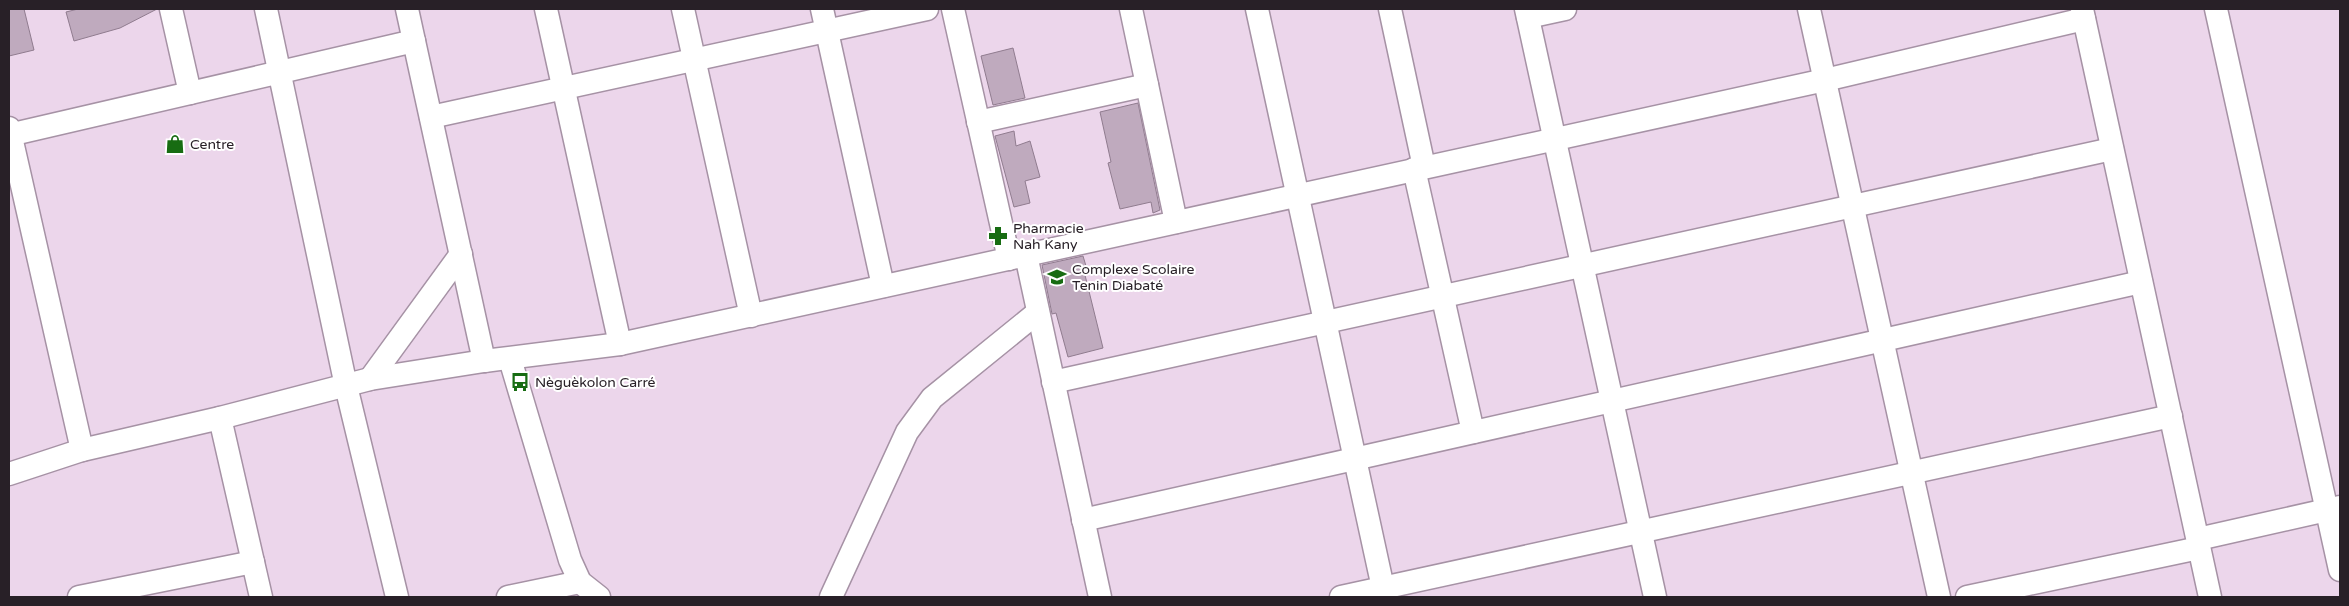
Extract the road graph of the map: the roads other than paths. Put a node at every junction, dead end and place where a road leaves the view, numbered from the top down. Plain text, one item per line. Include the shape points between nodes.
1 (171, 9) edge
2 (266, 9) edge
3 (407, 9) edge
4 (546, 9) edge
5 (683, 9) edge
6 (822, 9) edge
7 (927, 9) edge
8 (953, 9) edge
9 (1131, 9) edge
10 (1257, 9) edge
11 (1390, 9) edge
12 (1565, 9) edge
13 (1809, 9) edge
14 (2216, 9) edge
15 (1527, 13) edge
16 (2083, 14) edge
17 (827, 31) junction
18 (414, 41) junction
19 (695, 60) junction
20 (280, 72) junction
21 (1825, 80) junction
22 (1147, 85) junction
23 (564, 88) junction
24 (190, 93) junction
25 (431, 117) junction
26 (978, 122) junction
27 (9, 133) edge
28 (1554, 138) junction
29 (2112, 149) junction
30 (1419, 168) junction
31 (1297, 195) junction
32 (1852, 206) junction
33 (1176, 222) junction
34 (461, 254) junction
35 (1017, 257) junction
36 (1582, 265) junction
37 (2141, 282) junction
38 (884, 286) junction
39 (1442, 296) junction
40 (1038, 312) junction
41 (751, 316) junction
42 (1325, 322) junction
43 (1882, 340) junction
44 (620, 344) junction
45 (510, 359) junction
46 (484, 361) junction
47 (370, 379) junction
48 (1053, 382) junction
49 (346, 386) junction
50 (1612, 401) junction
51 (2171, 416) junction
52 (220, 418) junction
53 (1473, 432) junction
54 (82, 450) junction
55 (1355, 459) junction
56 (1912, 472) junction
57 (9, 474) edge
58 (2334, 508) edge
59 (1083, 520) junction
60 (1640, 532) junction
61 (2198, 544) junction
62 (253, 562) junction
63 (2340, 570) edge
64 (580, 582) junction
65 (1384, 593) edge
66 (79, 597) edge
67 (261, 597) edge
68 (397, 597) edge
69 (508, 597) edge
70 (599, 597) edge
71 (831, 597) edge
72 (1100, 597) edge
73 (1341, 597) edge
74 (1655, 597) edge
75 (1939, 597) edge
76 (1967, 597) edge
77 (2210, 597) edge

1 - 24 street
2 - 20 street
3 - 18 street
4 - 23 street
5 - 19 street
6 - 17 street
7 - 17 street
8 - 26 street
9 - 22 street
10 - 31 street
11 - 30 street
12 - 15 street
13 - 21 street
14 - 58 street
15 - 28 street
16 - 21 street
16 - 29 street
17 - 19 street
17 - 38 street
18 - 20 street
18 - 25 street
19 - 23 street
19 - 41 street
20 - 24 street
20 - 49 street
21 - 28 street
21 - 32 street
22 - 26 street
22 - 33 street
23 - 25 street
23 - 44 street
24 - 27 street
25 - 34 street
26 - 35 street
27 - 54 street
28 - 30 street
28 - 36 street
29 - 32 street
29 - 37 street
30 - 31 street
30 - 39 street
31 - 33 street
31 - 42 street
32 - 36 street
32 - 43 street
33 - 35 street
34 - 46 street
34 - 47 street
35 - 38 street
35 - 40 street
36 - 39 street
36 - 50 street
37 - 43 street
37 - 51 street
38 - 41 street
39 - 42 street
39 - 53 street
40 - 48 street
40 - 71 street via 932,398 907,432
41 - 44 street
42 - 48 street
42 - 55 street
43 - 50 street
43 - 56 street
44 - 45 street
45 - 46 street
45 - 64 street via 570,560
46 - 47 street
47 - 49 street
48 - 59 street
49 - 52 street
49 - 68 street
50 - 53 street
50 - 60 street
51 - 56 street
51 - 61 street
52 - 54 street
52 - 62 street
53 - 55 street
54 - 57 street
55 - 59 street
55 - 65 street
56 - 60 street
56 - 75 street
58 - 61 street
58 - 63 street
59 - 72 street
60 - 65 street
60 - 74 street
61 - 76 street
61 - 77 street
62 - 66 street
62 - 67 street
64 - 69 street
64 - 70 street
65 - 73 street

